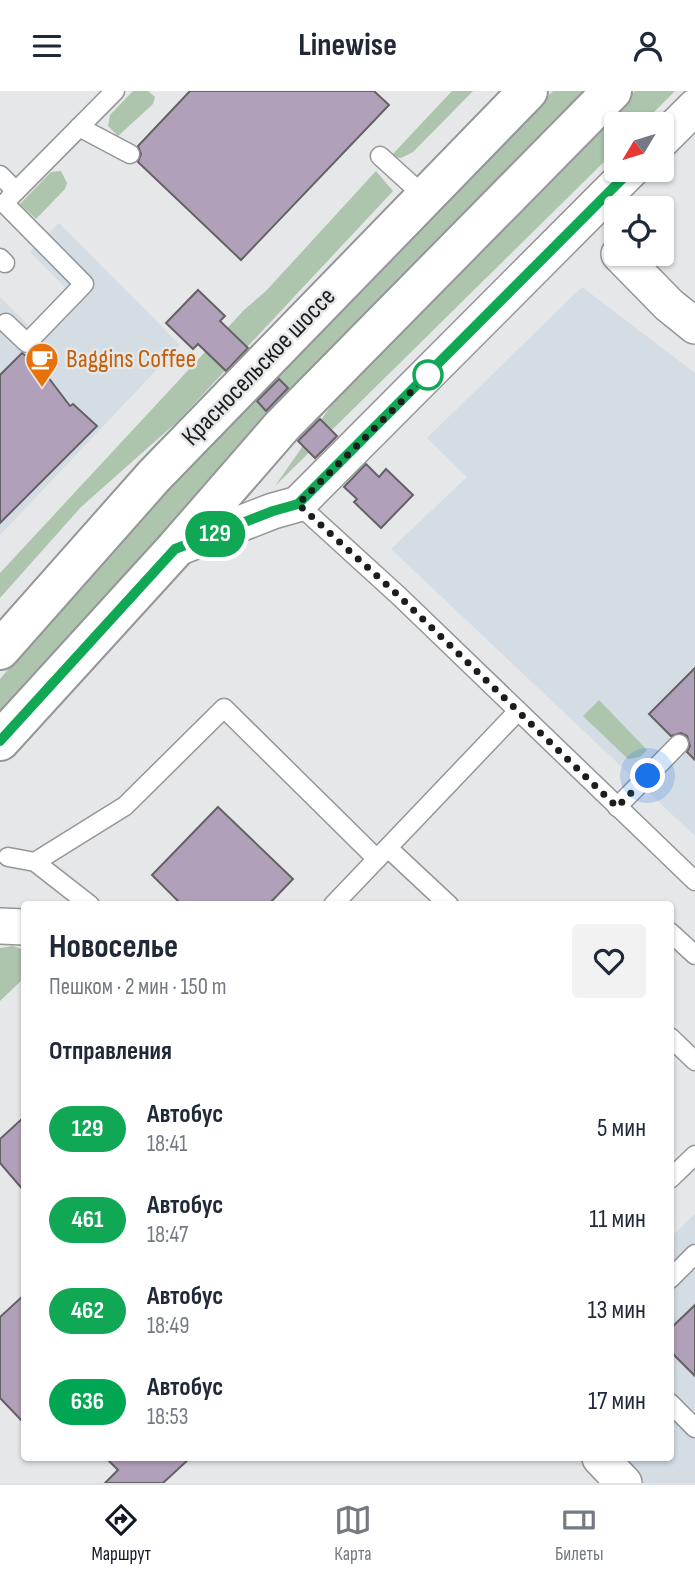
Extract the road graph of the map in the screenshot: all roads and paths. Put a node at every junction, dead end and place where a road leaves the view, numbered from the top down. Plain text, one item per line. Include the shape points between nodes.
1 (115, 91) edge
2 (528, 91) edge
3 (612, 91) edge
4 (695, 107) edge
5 (79, 127) junction
6 (674, 128) edge
7 (130, 154) dead end
8 (380, 156) dead end
9 (0, 175) edge
10 (619, 182) edge
11 (424, 196) junction
12 (7, 200) edge
13 (584, 217) junction
14 (604, 238) edge
15 (631, 266) edge
16 (2, 323) edge
17 (695, 327) edge
18 (298, 504) junction
19 (175, 549) junction
20 (0, 650) edge
21 (518, 711) junction
22 (0, 741) edge
23 (679, 744) dead end
24 (617, 807) junction
25 (383, 854) junction
26 (8, 857) dead end
27 (35, 862) junction
28 (695, 881) edge
29 (85, 901) edge
30 (337, 901) edge
31 (444, 901) edge
32 (0, 926) edge
33 (21, 927) edge
34 (674, 936) edge
35 (695, 955) edge
36 (674, 1041) edge
37 (695, 1061) edge
38 (695, 1154) edge
39 (674, 1174) edge
40 (695, 1254) edge
41 (674, 1275) edge
42 (674, 1407) edge
43 (695, 1428) edge
44 (603, 1461) edge
45 (624, 1483) edge

1 - 5 lane
2 - 11 main road, Красносельское шоссе
3 - 19 main road via 282,426
4 - 6 street
5 - 7 lane
5 - 12 lane
8 - 11 lane
9 - 12 lane
10 - 13 street
11 - 20 main road, Красносельское шоссе via 154,476
12 - 16 lane via 84,284 27,343
13 - 14 street
13 - 18 street
15 - 17 street
18 - 19 street
18 - 21 lane
19 - 22 main road
21 - 24 lane
21 - 25 lane
23 - 24 lane
24 - 28 lane
25 - 27 lane via 224,708 125,806
25 - 30 lane
25 - 31 lane
26 - 27 lane
27 - 29 lane
32 - 33 street
34 - 35 lane
36 - 37 lane
38 - 39 lane
40 - 41 lane
42 - 43 lane
44 - 45 street

